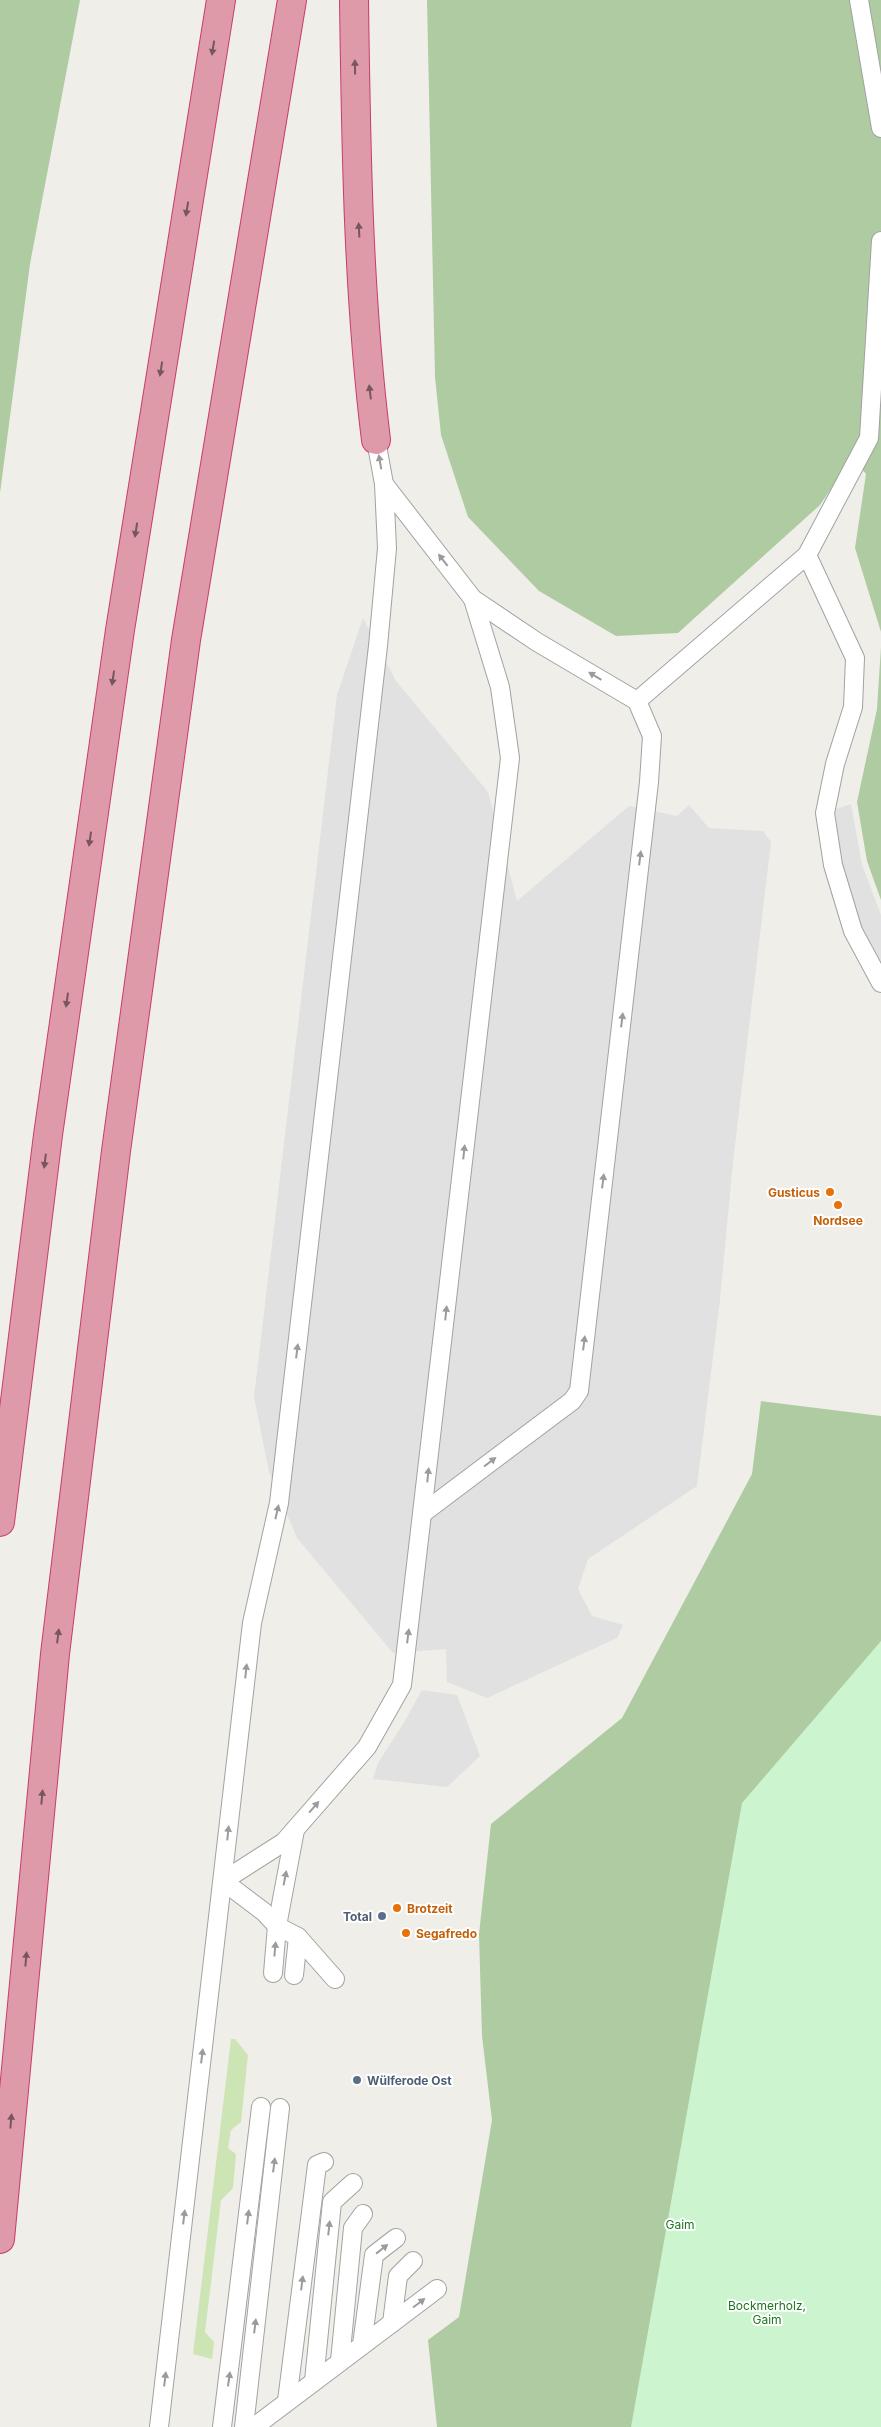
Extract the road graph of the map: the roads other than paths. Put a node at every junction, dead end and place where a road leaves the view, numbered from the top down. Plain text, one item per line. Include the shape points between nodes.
1 (220, 0) edge
2 (292, 0) edge
3 (354, 0) edge
4 (859, 0) edge
5 (881, 128) edge
6 (881, 241) edge
7 (376, 440) joint
8 (384, 484) junction
9 (807, 555) junction
10 (473, 598) junction
11 (637, 700) junction
12 (881, 983) edge
13 (423, 1513) junction
14 (0, 1522) edge
15 (295, 1830) junction
16 (223, 1881) junction
17 (277, 1926) junction
18 (298, 1937) junction
19 (273, 1973) dead end
20 (294, 1975) dead end
21 (335, 1979) dead end
22 (262, 2107) dead end
23 (280, 2108) dead end
24 (324, 2162) dead end
25 (354, 2183) dead end
26 (363, 2214) dead end
27 (396, 2238) dead end
28 (0, 2239) edge
29 (413, 2260) dead end
30 (437, 2289) dead end
31 (392, 2323) junction
32 (362, 2345) junction
33 (340, 2361) junction
34 (314, 2381) junction
35 (288, 2401) junction
36 (159, 2427) edge
37 (222, 2427) edge
38 (244, 2427) edge
39 (254, 2427) edge

1 -> 14 highway via 120,630 48,1135
28 -> 2 highway via 55,1654 116,1151 186,640
7 -> 3 highway via 368,374 357,192
4 - 5 lane
6 - 9 lane via 869,438
8 -> 7 lane
10 -> 8 lane
16 -> 8 lane via 252,1623 279,1503 368,735 387,548
9 - 11 lane
9 - 12 lane via 855,658 853,708 835,764 825,813 833,865 853,931
11 -> 10 lane via 537,642
13 -> 10 lane via 510,758 500,687
13 -> 11 lane via 572,1401 579,1391 649,782 652,736
15 -> 13 lane via 367,1747 402,1684
15 - 16 lane via 284,1842
17 -> 15 lane
16 - 17 lane
36 -> 16 lane
17 - 18 lane
19 -> 17 lane
18 - 20 lane
18 - 21 lane
37 -> 22 lane
38 -> 23 lane
35 -> 24 lane via 317,2165
34 -> 25 lane via 332,2202
26 - 33 lane via 353,2228
32 -> 27 lane via 374,2256
29 - 31 lane via 398,2276
31 -> 30 lane
31 - 32 lane
32 - 33 lane
33 - 34 lane
34 - 35 lane
35 - 39 lane

